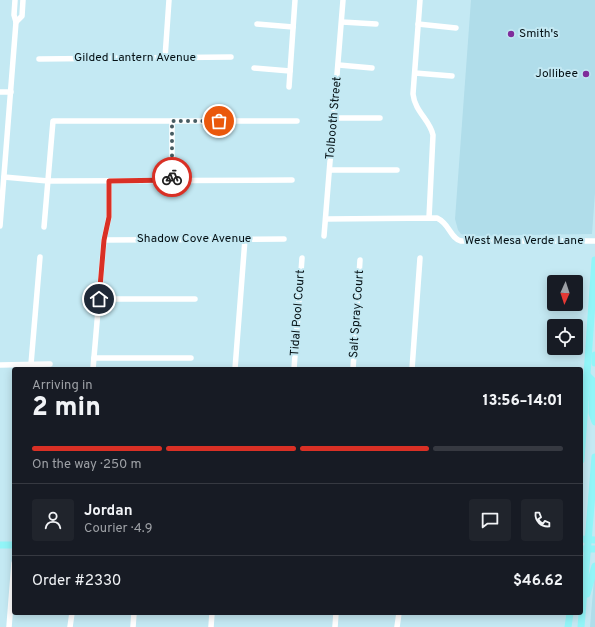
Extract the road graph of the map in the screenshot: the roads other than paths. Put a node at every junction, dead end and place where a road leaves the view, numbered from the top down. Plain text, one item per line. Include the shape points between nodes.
1 (15, 0) edge
2 (23, 0) edge
3 (169, 0) edge
4 (295, 0) edge
5 (343, 0) edge
6 (420, 0) edge
7 (16, 22) junction
8 (342, 22) junction
9 (257, 24) dead end
10 (376, 24) dead end
11 (418, 24) junction
12 (293, 27) junction
13 (456, 28) dead end
14 (231, 57) dead end
15 (166, 58) junction
16 (39, 59) dead end
17 (339, 65) junction
18 (254, 68) dead end
19 (372, 68) dead end
20 (290, 71) junction
21 (415, 73) junction
22 (452, 76) dead end
23 (289, 87) dead end
24 (0, 92) edge
25 (11, 92) junction
26 (334, 118) junction
27 (380, 118) dead end
28 (172, 121) junction
29 (296, 121) dead end
30 (330, 170) junction
31 (397, 170) dead end
32 (4, 178) junction
33 (172, 180) junction
34 (292, 180) dead end
35 (48, 181) junction
36 (109, 181) junction
37 (428, 218) junction
38 (326, 219) junction
39 (0, 226) edge
40 (44, 227) dead end
41 (324, 236) dead end
42 (245, 239) junction
43 (284, 239) dead end
44 (104, 240) junction
45 (595, 241) edge
46 (40, 257) dead end
47 (302, 258) dead end
48 (420, 258) dead end
49 (360, 260) dead end
50 (595, 260) edge
51 (99, 299) junction
52 (195, 299) dead end
53 (591, 327) junction
54 (595, 344) edge
55 (595, 355) edge
56 (94, 358) junction
57 (191, 358) dead end
58 (595, 363) edge
59 (31, 364) junction
60 (50, 364) dead end
61 (0, 365) edge
62 (93, 367) edge
63 (235, 367) edge
64 (294, 367) edge
65 (353, 367) edge
66 (412, 367) edge
67 (587, 375) junction
68 (595, 422) edge
69 (583, 432) edge
70 (595, 457) edge
71 (590, 518) junction
72 (595, 526) edge
73 (588, 540) edge
74 (0, 545) edge
75 (12, 545) edge
76 (588, 549) edge
77 (595, 566) edge
78 (12, 589) edge
79 (583, 597) edge
80 (583, 604) edge
81 (72, 615) edge
82 (134, 615) edge
83 (212, 615) edge
84 (336, 615) edge
85 (399, 615) edge
86 (570, 615) edge
87 (582, 615) edge
88 (9, 627) edge
89 (70, 627) edge
90 (133, 627) edge
91 (211, 627) edge
92 (335, 627) edge
93 (398, 627) edge
94 (568, 627) edge
95 (581, 627) edge

1 - 7 street
2 - 7 street via 22,16
3 - 15 street
4 - 12 street
5 - 8 street, Tolbooth Street
6 - 11 street
7 - 25 street
8 - 10 street
8 - 17 street, Tolbooth Street
9 - 12 street
11 - 13 street
11 - 21 street
12 - 20 street
14 - 15 street, Gilded Lantern Avenue
15 - 16 street, Gilded Lantern Avenue
17 - 19 street
17 - 26 street, Tolbooth Street
18 - 20 street
20 - 23 street
21 - 22 street
21 - 37 street via 414,99 433,135
24 - 25 street
25 - 32 street
26 - 27 street
26 - 30 street, Tolbooth Street
28 - 29 street
28 - 33 street
28 - 35 street via 53,122
30 - 31 street
30 - 38 street, Tolbooth Street
32 - 35 street
32 - 39 street
33 - 34 street
33 - 36 street
35 - 36 street
35 - 40 street
36 - 44 street via 109,217
37 - 38 street
37 - 45 street, West Mesa Verde Lane via 437,218 446,224 454,237 461,241
38 - 41 street, Tolbooth Street
42 - 43 street, Shadow Cove Avenue
42 - 44 street, Shadow Cove Avenue
42 - 63 street
44 - 51 street
46 - 59 street
47 - 64 street, Tidal Pool Court
48 - 66 street
49 - 65 street, Salt Spray Court
50 - 53 main road
51 - 52 street
51 - 56 street
53 - 54 main road
53 - 67 main road
55 - 58 main road
56 - 57 street
56 - 62 street
59 - 60 street
59 - 61 street
67 - 68 main road via 593,385 592,413
67 - 69 main road
70 - 71 main road
71 - 72 main road
71 - 73 main road
73 - 76 main road
74 - 75 main road
76 - 79 main road
77 - 80 main road
78 - 88 street
81 - 89 street
82 - 90 street
83 - 91 street
84 - 92 street
85 - 93 street
86 - 94 main road
87 - 95 main road

